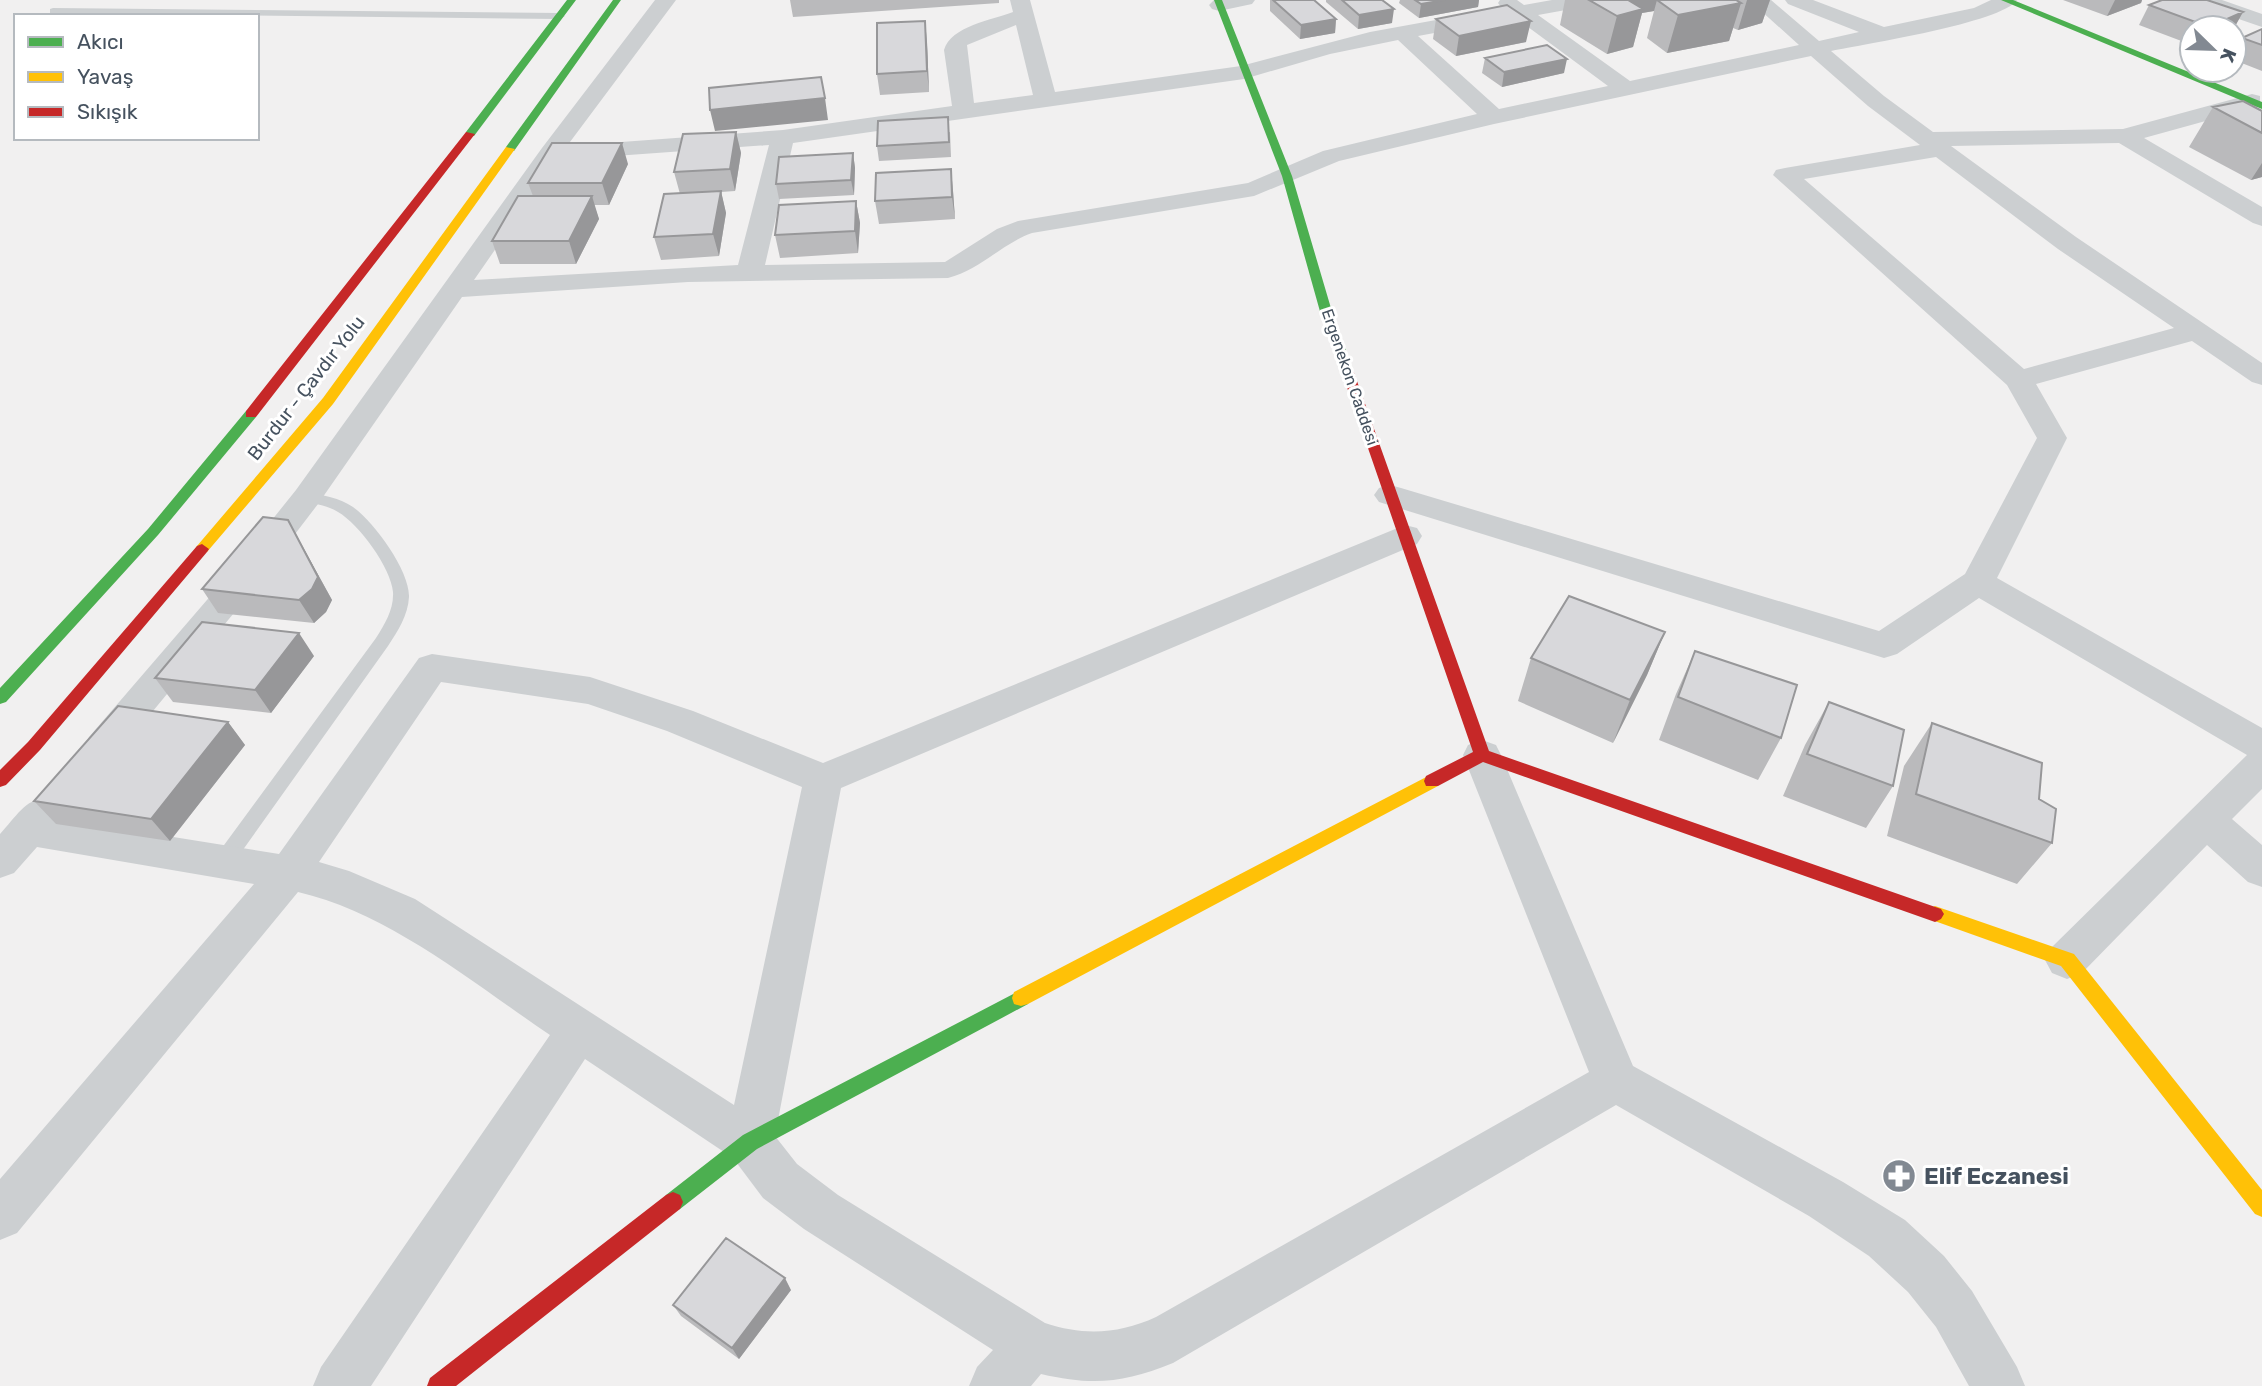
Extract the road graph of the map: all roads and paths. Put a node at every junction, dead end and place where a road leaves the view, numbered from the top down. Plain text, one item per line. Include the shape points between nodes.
1 (572, 0) edge
2 (617, 0) edge
3 (666, 0) edge
4 (1044, 0) edge
5 (1245, 0) edge
6 (1588, 0) edge
7 (1759, 0) edge
8 (1795, 0) edge
9 (2006, 0) edge
10 (2034, 0) edge
11 (2211, 1) edge
12 (1218, 2) edge
13 (1021, 6) edge
14 (1513, 6) edge
15 (53, 11) dead end
16 (560, 16) junction
17 (2262, 21) edge
18 (1404, 34) junction
19 (1882, 34) junction
20 (1816, 48) junction
21 (2178, 58) edge
22 (1244, 72) junction
23 (2231, 84) edge
24 (1626, 89) junction
25 (1046, 100) junction
26 (2259, 100) edge
27 (964, 111) junction
28 (1494, 117) junction
29 (2124, 136) junction
30 (783, 137) junction
31 (1933, 144) junction
32 (550, 153) junction
33 (1287, 176) junction
34 (2262, 218) edge
35 (750, 272) junction
36 (454, 289) junction
37 (2196, 331) junction
38 (2262, 376) edge
39 (2019, 380) junction
40 (1391, 495) junction
41 (307, 497) junction
42 (1405, 537) junction
43 (1978, 582) junction
44 (0, 698) edge
45 (2262, 746) edge
46 (1482, 755) junction
47 (2262, 764) edge
48 (823, 779) junction
49 (0, 780) edge
50 (2207, 820) junction
51 (30, 830) junction
52 (0, 861) edge
53 (223, 862) junction
54 (2262, 870) edge
55 (289, 873) junction
56 (2067, 960) junction
57 (579, 1030) junction
58 (1616, 1081) junction
59 (750, 1143) junction
60 (2262, 1207) edge
61 (0, 1216) edge
62 (1031, 1345) junction
63 (340, 1386) edge
64 (438, 1386) edge
65 (996, 1386) edge
66 (1998, 1386) edge

1 - 16 main road, Burdur - Çavdır Yolu
2 - 49 main road, Burdur - Çavdır Yolu via 328,401
3 - 32 street
4 - 13 street
5 - 12 street
6 - 14 street
7 - 20 street
8 - 19 street
9 - 19 street via 1980,13
9 - 26 main road
10 - 21 main road
11 - 17 street
12 - 22 main road, Ergenekon Caddesi
13 - 25 street
13 - 27 street via 957,43
14 - 18 street
14 - 24 street
15 - 16 lane
16 - 44 main road, Burdur - Çavdır Yolu via 200,478 74,622
18 - 22 street
18 - 28 street
19 - 20 street
20 - 24 street
20 - 31 street
22 - 25 street
22 - 33 main road, Ergenekon Caddesi
23 - 26 main road
24 - 28 street
25 - 27 street
26 - 29 street
27 - 30 street
28 - 33 street via 1331,156
29 - 31 street
29 - 34 street
30 - 32 street
30 - 35 street
31 - 37 street
31 - 39 street via 1785,175
32 - 36 street
33 - 35 street via 1238,192 1027,226 1001,236 966,263 948,270
33 - 40 main road, Ergenekon Caddesi via 1327,315
35 - 36 street
36 - 41 street
37 - 38 street
37 - 39 street
39 - 43 street via 2052,438
40 - 42 main road, Ergenekon Caddesi
40 - 43 street via 1884,645
41 - 51 street via 231,594
41 - 53 lane via 339,506 360,522 396,571 401,590 398,614
42 - 46 main road, Ergenekon Caddesi
42 - 48 street
43 - 45 street
46 - 56 main road
46 - 58 street
46 - 59 main road
47 - 50 street
48 - 55 street via 670,717 590,691 432,667
48 - 59 street
50 - 54 street
50 - 56 street
51 - 52 street
51 - 53 street
53 - 55 street
55 - 57 street via 334,883 400,912
55 - 61 street
56 - 60 main road
57 - 59 street
57 - 63 street
58 - 62 street via 1140,1352 1105,1360 1066,1357
58 - 66 street via 1887,1238 1926,1274 1954,1309
59 - 62 street via 780,1181 821,1212
59 - 64 main road
62 - 65 street

